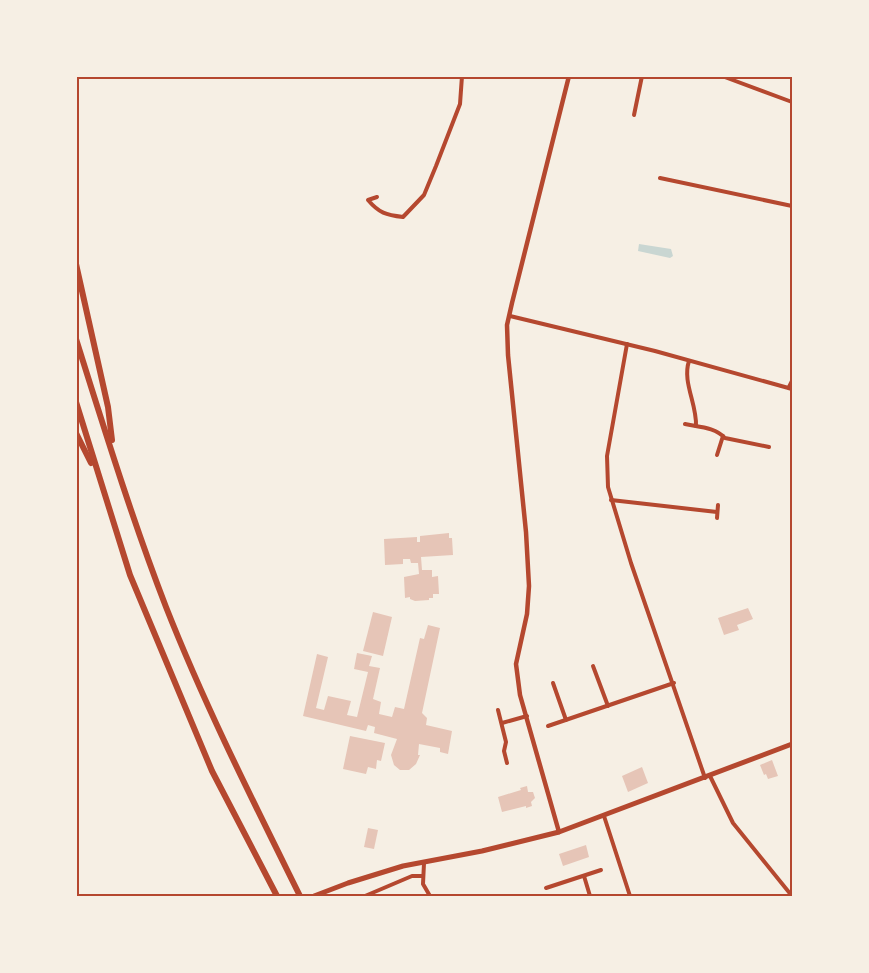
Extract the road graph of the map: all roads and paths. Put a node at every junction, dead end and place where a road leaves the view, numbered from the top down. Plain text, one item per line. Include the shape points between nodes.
1 (462, 76) edge
2 (569, 76) edge
3 (642, 76) edge
4 (722, 76) edge
5 (733, 78) edge
6 (792, 102) edge
7 (634, 115) dead end
8 (660, 178) dead end
9 (377, 197) dead end
10 (792, 206) edge
11 (76, 264) edge
12 (510, 316) junction
13 (76, 339) edge
14 (627, 344) junction
15 (689, 361) junction
16 (792, 381) edge
17 (791, 388) edge
18 (76, 402) edge
19 (685, 424) dead end
20 (696, 426) junction
21 (76, 433) edge
22 (723, 436) junction
23 (769, 447) dead end
24 (113, 454) junction
25 (717, 455) dead end
26 (97, 474) junction
27 (611, 500) junction
28 (718, 505) dead end
29 (593, 666) dead end
30 (554, 683) dead end
31 (674, 683) junction
32 (608, 706) junction
33 (498, 710) dead end
34 (526, 716) junction
35 (566, 720) junction
36 (501, 723) junction
37 (548, 726) dead end
38 (792, 744) edge
39 (507, 763) dead end
40 (708, 777) junction
41 (604, 816) junction
42 (559, 832) junction
43 (424, 863) junction
44 (601, 870) dead end
45 (422, 876) junction
46 (584, 876) junction
47 (546, 888) dead end
48 (315, 896) edge
49 (277, 897) edge
50 (300, 897) edge
51 (365, 897) edge
52 (430, 897) edge
53 (590, 897) edge
54 (630, 897) edge
55 (792, 897) edge

1 - 9 street via 460,104 424,195 403,217 383,215 375,209 368,200
2 - 12 street
3 - 7 street
4 - 5 street
5 - 6 street
8 - 10 street
11 - 24 highway via 108,407
12 - 14 street
12 - 34 street via 509,374 529,586 516,674
13 - 24 highway
14 - 15 street
14 - 27 street via 607,456
15 - 17 street
15 - 20 street via 687,375 697,414
16 - 17 street
18 - 26 highway
19 - 20 street
20 - 22 street
21 - 26 highway
22 - 23 street
22 - 25 street
24 - 50 highway via 166,607 222,737
26 - 49 highway via 130,575 212,771
27 - 28 street via 717,515
27 - 31 street
29 - 32 street
30 - 35 street
31 - 32 street
31 - 40 street
32 - 35 street
33 - 36 street
34 - 36 street
34 - 42 street
35 - 37 street
36 - 39 street
38 - 40 main road
40 - 41 main road
40 - 55 street via 734,823
41 - 42 main road
41 - 54 street
42 - 43 main road
43 - 45 street
43 - 48 main road via 366,876
44 - 46 street
45 - 51 street via 412,876
45 - 52 street
46 - 47 street
46 - 53 street

